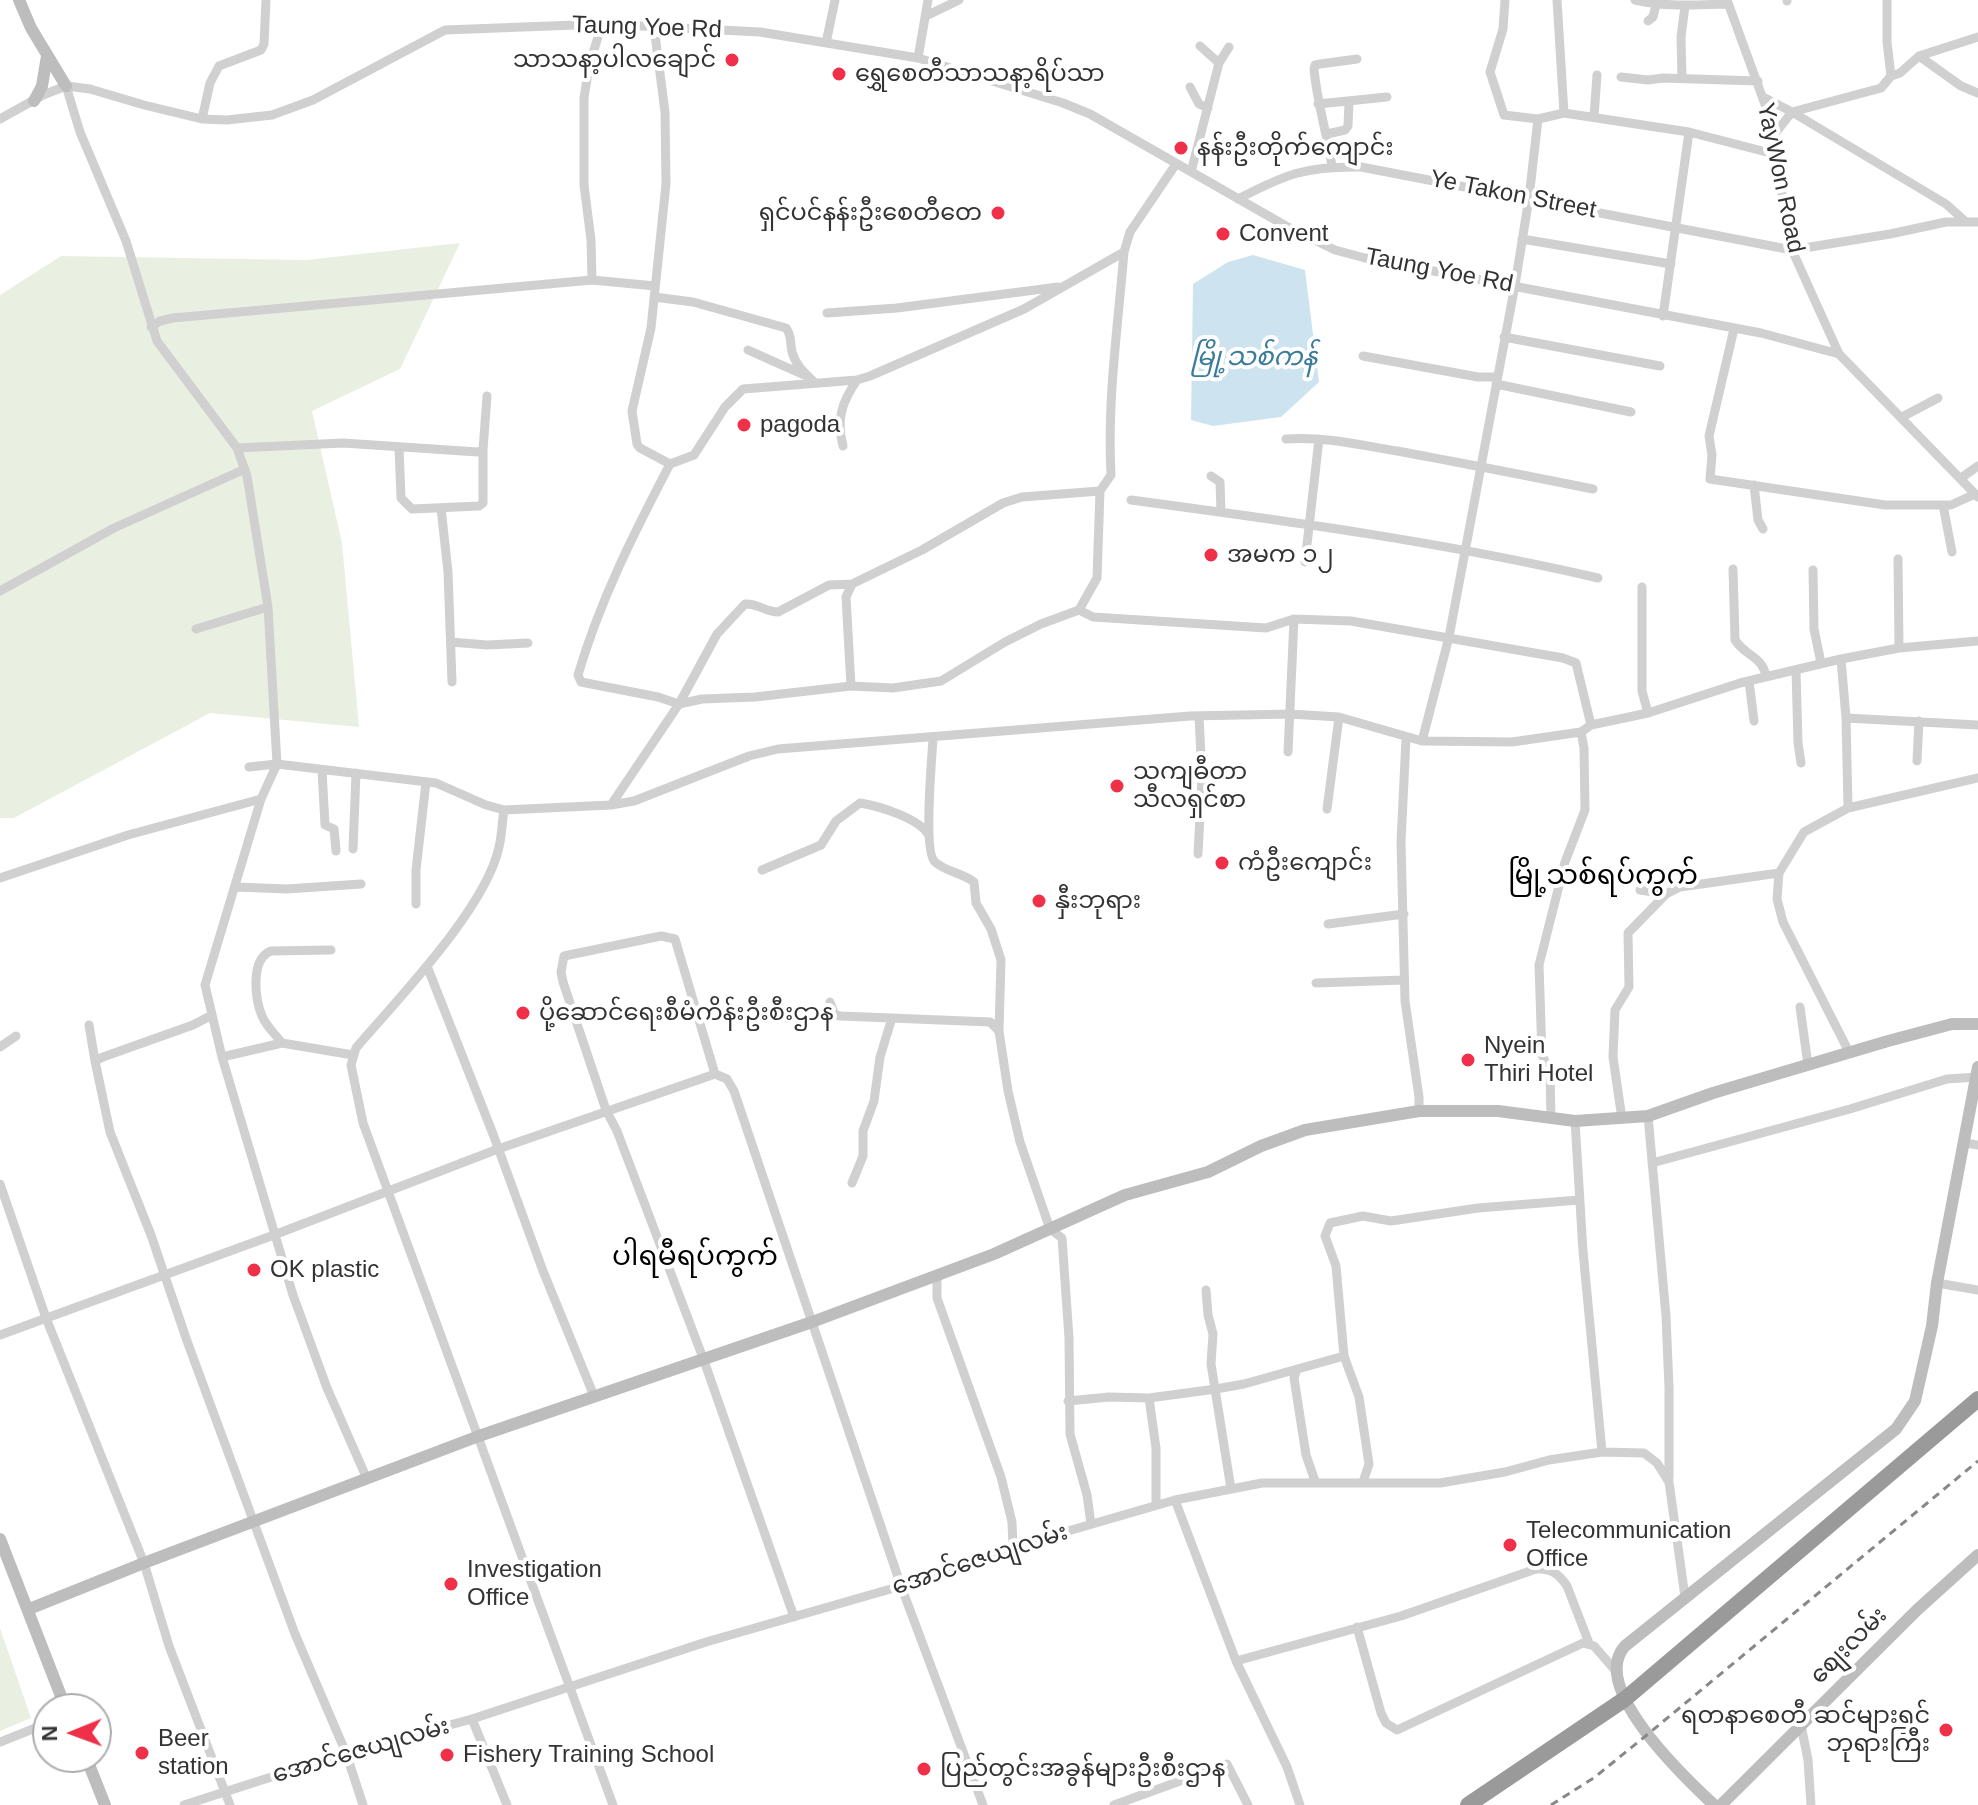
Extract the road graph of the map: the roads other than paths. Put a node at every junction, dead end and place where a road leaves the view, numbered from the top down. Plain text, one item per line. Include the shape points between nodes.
1 (19, 0) edge
2 (266, 0) edge
3 (835, 0) edge
4 (928, 0) edge
5 (959, 0) edge
6 (1505, 0) edge
7 (1557, 0) edge
8 (1635, 0) edge
9 (1887, 0) edge
10 (1728, 2) edge
11 (1656, 5) junction
12 (1685, 6) junction
13 (926, 16) junction
14 (1648, 21) dead end
15 (602, 24) junction
16 (654, 27) junction
17 (1978, 37) edge
18 (826, 43) junction
19 (1200, 46) dead end
20 (1229, 47) dead end
21 (47, 56) junction
22 (1919, 56) junction
23 (918, 58) junction
24 (1357, 59) dead end
25 (1219, 63) junction
26 (1597, 75) dead end
27 (1891, 76) junction
28 (1621, 77) dead end
29 (1682, 78) junction
30 (1758, 81) junction
31 (66, 86) junction
32 (1190, 87) dead end
33 (1978, 93) edge
34 (1387, 97) dead end
35 (1763, 97) junction
36 (34, 101) junction
37 (1349, 102) junction
38 (1318, 104) junction
39 (1208, 108) junction
40 (1792, 112) junction
41 (1564, 113) junction
42 (1594, 117) junction
43 (0, 119) edge
44 (202, 119) junction
45 (1538, 119) junction
46 (1689, 132) junction
47 (1327, 134) junction
48 (1773, 136) junction
49 (1774, 154) junction
50 (1176, 164) junction
51 (1332, 166) junction
52 (1191, 172) junction
53 (1529, 198) junction
54 (1238, 199) junction
55 (1966, 222) junction
56 (1978, 222) edge
57 (1677, 226) junction
58 (1522, 239) junction
59 (1792, 250) junction
60 (1124, 252) junction
61 (1671, 264) junction
62 (592, 280) junction
63 (1070, 284) junction
64 (1515, 285) junction
65 (655, 292) junction
66 (827, 313) dead end
67 (1663, 316) junction
68 (151, 327) junction
69 (1734, 329) junction
70 (1504, 337) junction
71 (748, 350) dead end
72 (1839, 354) junction
73 (1363, 356) dead end
74 (1660, 366) dead end
75 (811, 379) junction
76 (857, 380) junction
77 (1497, 380) junction
78 (487, 396) dead end
79 (1938, 398) dead end
80 (1631, 412) dead end
81 (1902, 417) junction
82 (1286, 439) dead end
83 (1319, 439) junction
84 (843, 446) dead end
85 (399, 447) junction
86 (237, 448) junction
87 (483, 450) junction
88 (670, 464) junction
89 (1481, 466) junction
90 (1978, 466) edge
91 (245, 469) junction
92 (1211, 476) dead end
93 (1961, 478) junction
94 (1754, 485) junction
95 (1593, 489) dead end
96 (1100, 491) junction
97 (1976, 495) edge
98 (1131, 500) dead end
99 (1943, 505) junction
100 (441, 508) junction
101 (1221, 512) junction
102 (1310, 524) junction
103 (1763, 529) dead end
104 (1465, 550) junction
105 (1952, 552) dead end
106 (1898, 559) dead end
107 (1305, 562) dead end
108 (1733, 569) dead end
109 (1813, 570) dead end
110 (1598, 578) dead end
111 (852, 584) junction
112 (1642, 587) dead end
113 (0, 591) edge
114 (268, 607) junction
115 (1079, 610) junction
116 (1294, 619) junction
117 (196, 629) dead end
118 (1449, 637) junction
119 (1978, 641) edge
120 (451, 642) junction
121 (528, 643) dead end
122 (1899, 648) junction
123 (1841, 659) junction
124 (1821, 663) junction
125 (1796, 670) junction
126 (1766, 677) junction
127 (1749, 681) junction
128 (452, 682) dead end
129 (851, 686) junction
130 (679, 704) junction
131 (1648, 713) junction
132 (1290, 714) junction
133 (1199, 716) junction
134 (1339, 717) junction
135 (1846, 718) junction
136 (1754, 721) dead end
137 (1919, 721) junction
138 (1591, 725) junction
139 (1978, 725) edge
140 (1581, 732) junction
141 (933, 738) junction
142 (1406, 739) junction
143 (1422, 741) junction
144 (1288, 752) dead end
145 (1917, 761) dead end
146 (1801, 763) dead end
147 (277, 764) junction
148 (249, 767) dead end
149 (322, 770) junction
150 (356, 773) junction
151 (1978, 778) edge
152 (426, 782) junction
153 (261, 799) junction
154 (611, 805) junction
155 (1848, 808) junction
156 (1327, 809) dead end
157 (504, 810) junction
158 (929, 836) junction
159 (353, 849) dead end
160 (336, 851) dead end
161 (1198, 854) dead end
162 (762, 870) dead end
163 (1779, 873) junction
164 (0, 878) edge
165 (361, 884) dead end
166 (236, 887) junction
167 (1640, 890) dead end
168 (1666, 894) junction
169 (416, 904) dead end
170 (1404, 914) junction
171 (1328, 924) dead end
172 (331, 950) dead end
173 (427, 966) junction
174 (1404, 980) junction
175 (1316, 983) dead end
176 (830, 1002) dead end
177 (1800, 1007) dead end
178 (212, 1015) junction
179 (892, 1018) junction
180 (1978, 1024) edge
181 (89, 1025) dead end
182 (999, 1031) junction
183 (16, 1036) dead end
184 (282, 1043) junction
185 (0, 1047) edge
186 (1849, 1052) junction
187 (353, 1055) junction
188 (222, 1057) junction
189 (95, 1061) junction
190 (1808, 1065) junction
191 (1977, 1072) edge
192 (715, 1074) junction
193 (606, 1110) junction
194 (1419, 1111) junction
195 (1648, 1116) junction
196 (1551, 1118) junction
197 (1622, 1119) junction
198 (1575, 1121) junction
199 (1971, 1144) edge
200 (498, 1149) junction
201 (1652, 1163) junction
202 (852, 1183) dead end
203 (0, 1184) edge
204 (388, 1191) junction
205 (1579, 1200) junction
206 (1050, 1229) junction
207 (274, 1235) junction
208 (164, 1273) junction
209 (937, 1276) junction
210 (1937, 1283) junction
211 (1206, 1290) dead end
212 (1978, 1290) edge
213 (46, 1318) junction
214 (812, 1322) junction
215 (0, 1335) edge
216 (1344, 1356) junction
217 (703, 1358) junction
218 (1297, 1369) junction
219 (1216, 1389) junction
220 (594, 1396) junction
221 (1149, 1398) junction
222 (1978, 1399) edge
223 (1068, 1401) junction
224 (479, 1436) junction
225 (1602, 1452) junction
226 (367, 1479) junction
227 (1315, 1481) junction
228 (1363, 1482) junction
229 (1669, 1482) junction
230 (1231, 1489) junction
231 (1175, 1500) junction
232 (1156, 1505) junction
233 (255, 1521) junction
234 (1091, 1524) junction
235 (0, 1539) edge
236 (1013, 1547) junction
237 (1978, 1555) edge
238 (144, 1563) junction
239 (901, 1586) junction
240 (1685, 1597) junction
241 (29, 1609) junction
242 (794, 1617) junction
243 (1357, 1627) junction
244 (1589, 1643) junction
245 (1236, 1661) junction
246 (1615, 1670) junction
247 (569, 1688) junction
248 (60, 1693) edge
249 (1625, 1699) junction
250 (472, 1719) junction
251 (1801, 1725) junction
252 (32, 1729) edge
253 (0, 1742) edge
254 (346, 1753) junction
255 (92, 1773) edge
256 (225, 1792) junction
257 (105, 1805) edge
258 (184, 1805) edge
259 (230, 1805) edge
260 (363, 1805) edge
261 (507, 1805) edge
262 (613, 1805) edge
263 (983, 1805) edge
264 (1114, 1805) edge
265 (1248, 1805) edge
266 (1300, 1805) edge
267 (1468, 1805) edge
268 (1714, 1805) edge
269 (1721, 1805) edge
270 (1811, 1805) edge

1 - 21 street
2 - 44 street via 261,50 219,66
3 - 18 street
4 - 13 street
5 - 13 street
6 - 45 street via 1490,72 1494,88 1504,115
7 - 41 street
8 - 11 street
9 - 27 street
10 - 12 street
10 - 30 street, YayWon Road
11 - 12 street
11 - 14 street
12 - 29 street
13 - 23 street
15 - 16 street, Taung Yoe Rd
15 - 44 street, Taung Yoe Rd via 445,30 290,110
15 - 62 street via 584,98
16 - 18 street, Taung Yoe Rd via 760,32
16 - 65 street via 667,146
17 - 22 street
18 - 23 street, Taung Yoe Rd
19 - 25 street
20 - 25 street
21 - 31 street
21 - 36 street
22 - 27 street
22 - 33 street
23 - 50 street, Taung Yoe Rd via 1090,114
24 - 38 street via 1315,65
25 - 39 street
26 - 42 street
27 - 40 street via 1881,88
28 - 29 street
29 - 30 street
30 - 35 street, YayWon Road
31 - 36 street
31 - 44 street, Taung Yoe Rd
31 - 68 street via 126,241
32 - 39 street via 1199,104
34 - 37 street
35 - 40 street
35 - 48 street, YayWon Road
36 - 43 street
37 - 38 street
37 - 47 street via 1348,126
38 - 47 street
39 - 52 street
40 - 48 street
40 - 55 street via 1946,204
41 - 42 street
41 - 45 street
42 - 46 street
45 - 53 street
46 - 49 street
46 - 57 street
47 - 51 street
48 - 49 street, YayWon Road
49 - 59 street, YayWon Road
50 - 52 street, Taung Yoe Rd
50 - 60 street via 1130,232
51 - 53 street, Ye Takon Street
51 - 54 street, Ye Takon Street via 1276,179
52 - 54 street, Taung Yoe Rd
53 - 57 street, Ye Takon Street
53 - 58 street
54 - 64 street, Taung Yoe Rd via 1335,250
55 - 56 street
55 - 59 street
57 - 59 street, Ye Takon Street
57 - 61 street
58 - 61 street
58 - 64 street
59 - 72 street, YayWon Road
60 - 63 street
60 - 96 street via 1111,388 1111,475
61 - 67 street
62 - 65 street
62 - 68 street via 173,318
63 - 66 street
63 - 76 street via 969,334
64 - 67 street, Taung Yoe Rd
64 - 70 street
65 - 75 street via 786,328 799,368
65 - 88 street via 632,411 637,444
67 - 69 street, Taung Yoe Rd
68 - 86 street
69 - 72 street, Taung Yoe Rd
69 - 94 street via 1709,436 1710,479
70 - 74 street
70 - 77 street
71 - 75 street
72 - 81 street, Taung Yoe Rd
73 - 77 street
75 - 76 street
75 - 88 street via 743,389 694,455
76 - 84 street via 839,417
77 - 80 street
77 - 89 street
78 - 87 street
79 - 81 street
81 - 93 street, Taung Yoe Rd
82 - 83 street
83 - 89 street
83 - 102 street
85 - 86 street via 343,443
85 - 87 street
85 - 100 street via 403,503 412,509
86 - 91 street
87 - 100 street via 483,503
88 - 130 street via 618,565 578,675 581,682
89 - 95 street
89 - 104 street
90 - 93 street
91 - 113 street via 114,528
91 - 114 street
92 - 101 street via 1220,482
93 - 97 street, Taung Yoe Rd
94 - 99 street via 1885,505
94 - 103 street
96 - 111 street via 1003,503
96 - 115 street via 1099,571
97 - 99 street
98 - 101 street
99 - 105 street
100 - 120 street
101 - 102 street
102 - 104 street
102 - 107 street
104 - 110 street
104 - 118 street
106 - 122 street
108 - 126 street via 1735,640 1761,662
109 - 124 street via 1814,629
111 - 129 street via 846,597
111 - 130 street via 829,585 778,612 745,604 717,634
112 - 131 street via 1642,691
114 - 117 street
114 - 147 street
115 - 116 street via 1093,617 1266,628
115 - 129 street via 1005,642 941,681 893,688
116 - 118 street via 1351,621
116 - 132 street
118 - 138 street via 1576,663
118 - 143 street
119 - 122 street
120 - 121 street
120 - 128 street
122 - 123 street
123 - 124 street
123 - 135 street
124 - 125 street
125 - 126 street
125 - 146 street
126 - 127 street
127 - 131 street
127 - 136 street
129 - 130 street
130 - 154 street
131 - 138 street
132 - 133 street
132 - 134 street
132 - 144 street
133 - 141 street
133 - 161 street
134 - 142 street
134 - 156 street
135 - 137 street
135 - 155 street
137 - 139 street
137 - 145 street
138 - 140 street
140 - 143 street via 1512,742
140 - 196 street via 1585,810 1565,862 1539,965 1542,1055 1550,1072
141 - 154 street via 764,752
141 - 158 street
142 - 143 street
142 - 170 street
147 - 148 street
147 - 149 street
147 - 153 street
149 - 150 street
149 - 160 street via 325,825 334,829
150 - 152 street
150 - 159 street
151 - 155 street
152 - 157 street
152 - 169 street
153 - 164 street via 128,835
153 - 166 street
154 - 157 street
155 - 163 street via 1804,832
157 - 173 street via 499,849 485,886
158 - 162 street via 914,822 860,803 836,821 821,845
158 - 182 street via 932,859 974,882 976,903 991,929 1002,974
163 - 168 street via 1680,887
163 - 186 street via 1777,899 1783,922
165 - 166 street
166 - 178 street via 205,985
167 - 168 street
168 - 197 street via 1628,933 1629,987 1615,1010 1613,1057
170 - 171 street
170 - 174 street
172 - 184 street via 271,951 260,958 259,1006
173 - 187 street
173 - 200 street
174 - 175 street
174 - 194 street
176 - 179 street via 835,1015
177 - 190 street
178 - 188 street
178 - 189 street
179 - 182 street via 990,1022
179 - 202 street via 863,1131 863,1156
180 - 186 street via 1952,1024
181 - 189 street
182 - 206 street via 1020,1142
183 - 185 street
184 - 187 street
184 - 188 street
186 - 190 street
187 - 204 street via 363,1123
188 - 207 street
189 - 208 street via 110,1132
190 - 195 street
191 - 199 street
191 - 201 street
192 - 193 street
192 - 193 street via 675,939 661,936 564,956 561,972
192 - 214 street via 727,1079 734,1091
193 - 200 street
193 - 217 street
194 - 196 street via 1498,1111
194 - 206 street via 1305,1130 1208,1172 1125,1195
195 - 197 street
195 - 201 street
196 - 198 street
197 - 198 street
198 - 205 street
199 - 210 street
200 - 204 street
200 - 220 street
201 - 229 street via 1666,1316
203 - 213 street
204 - 207 street
204 - 224 street
205 - 216 street via 1330,1223 1325,1236 1336,1266
205 - 225 street
206 - 209 street
206 - 223 street via 1062,1238
207 - 208 street
207 - 226 street via 327,1388
208 - 213 street
208 - 233 street
209 - 214 street
209 - 236 street via 937,1298 1001,1477
210 - 212 street
210 - 240 street via 1915,1401 1896,1429
211 - 219 street
213 - 215 street
213 - 238 street
214 - 217 street
214 - 239 street
216 - 218 street
216 - 228 street via 1359,1397 1369,1464
217 - 220 street
217 - 242 street
218 - 219 street
218 - 227 street via 1306,1455
219 - 221 street
219 - 230 street
220 - 224 street
221 - 223 street
221 - 232 street
222 - 249 highway
223 - 234 street via 1070,1434
224 - 226 street
224 - 247 street
225 - 228 street, အောင်ဇေယျလမ်း via 1440,1483
225 - 229 street, အောင်ဇေယျလမ်း via 1644,1453
226 - 233 street
227 - 228 street, အောင်ဇေယျလမ်း
227 - 230 street, အောင်ဇေယျလမ်း
229 - 240 street
230 - 231 street, အောင်ဇေယျလမ်း
231 - 232 street, အောင်ဇေယျလမ်း
231 - 245 street
232 - 234 street, အောင်ဇေယျလမ်း
233 - 238 street
233 - 254 street via 295,1634
234 - 236 street, အောင်ဇေယျလမ်း
235 - 241 street
236 - 239 street, အောင်ဇေယျလမ်း
237 - 251 street, စျေးလမ်း
238 - 241 street
238 - 256 street via 169,1646
239 - 242 street, အောင်ဇေယျလမ်း
239 - 263 street
240 - 246 street via 1618,1653
241 - 248 street
242 - 247 street, အောင်ဇေယျလမ်း
243 - 244 street via 1546,1569 1567,1586
243 - 244 street via 1381,1713 1397,1730
243 - 245 street
244 - 246 street
245 - 266 street
246 - 249 street
247 - 250 street, အောင်ဇေယျလမ်း
247 - 262 street
249 - 267 highway
249 - 268 street via 1672,1765
250 - 254 street, အောင်ဇေယျလမ်း
250 - 261 street
251 - 269 street, စျေးလမ်း
251 - 270 street
252 - 253 street
254 - 256 street, အောင်ဇေယျလမ်း
254 - 260 street
255 - 257 street
256 - 258 street, အောင်ဇေယျလမ်း
256 - 259 street
264 - 265 street via 1227,1764

